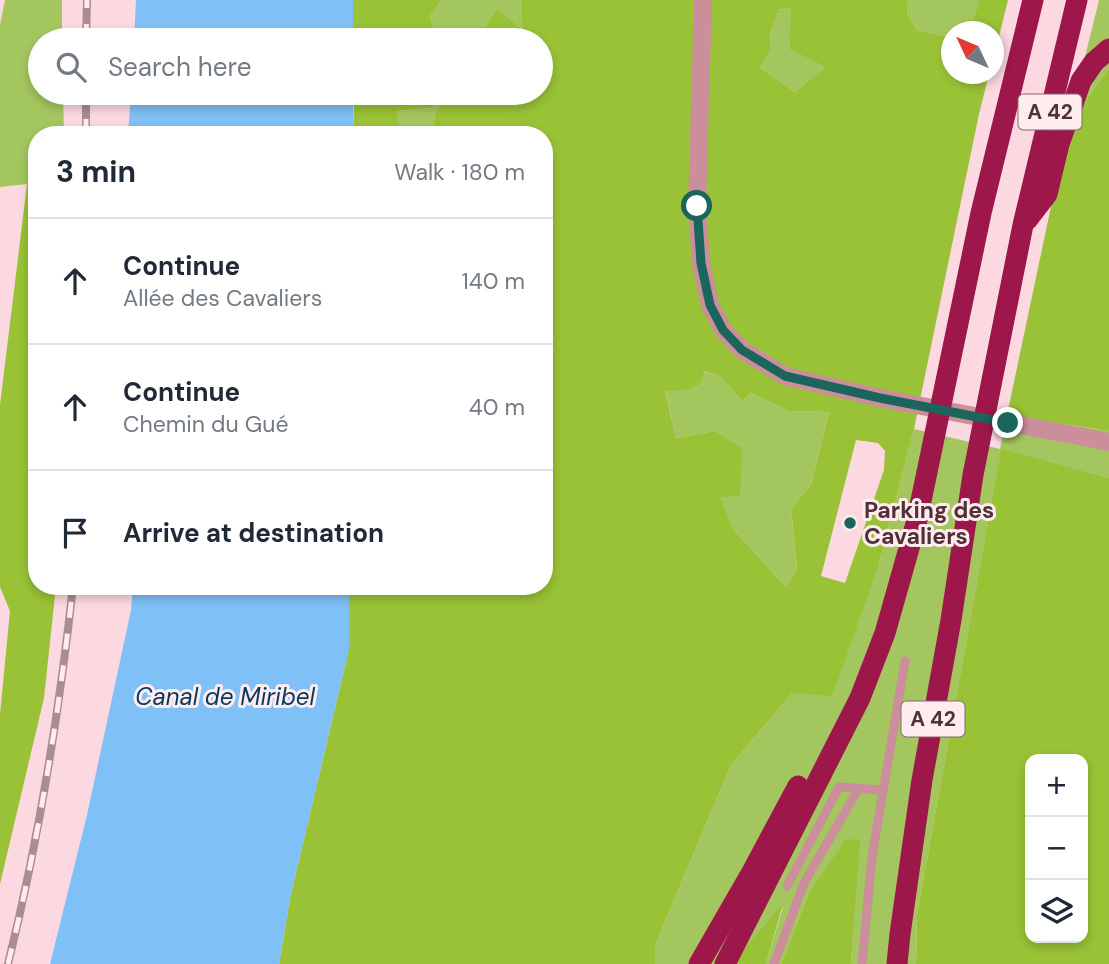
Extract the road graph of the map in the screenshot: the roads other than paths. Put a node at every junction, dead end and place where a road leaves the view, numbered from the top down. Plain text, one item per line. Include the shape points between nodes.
1 (703, 0) edge
2 (1033, 0) edge
3 (1077, 0) edge
4 (1109, 49) edge
5 (1023, 225) junction
6 (1109, 442) edge
7 (901, 578) junction
8 (905, 661) dead end
9 (859, 788) junction
10 (883, 790) junction
11 (787, 886) dead end
12 (699, 964) edge
13 (725, 964) edge
14 (774, 964) edge
15 (862, 964) edge
16 (897, 964) edge

1 - 6 street via 697,206 701,263 710,305 723,330 742,350 785,376
2 - 7 highway, A 42
3 - 5 highway, A 42
4 - 5 highway via 1081,81 1047,194
5 - 16 highway, A 42 via 973,475 922,780
7 - 12 highway via 841,707
7 - 13 highway, A 42 via 860,698
8 - 10 lane
9 - 10 lane
9 - 11 lane via 839,787
9 - 14 lane via 804,883
10 - 15 lane

